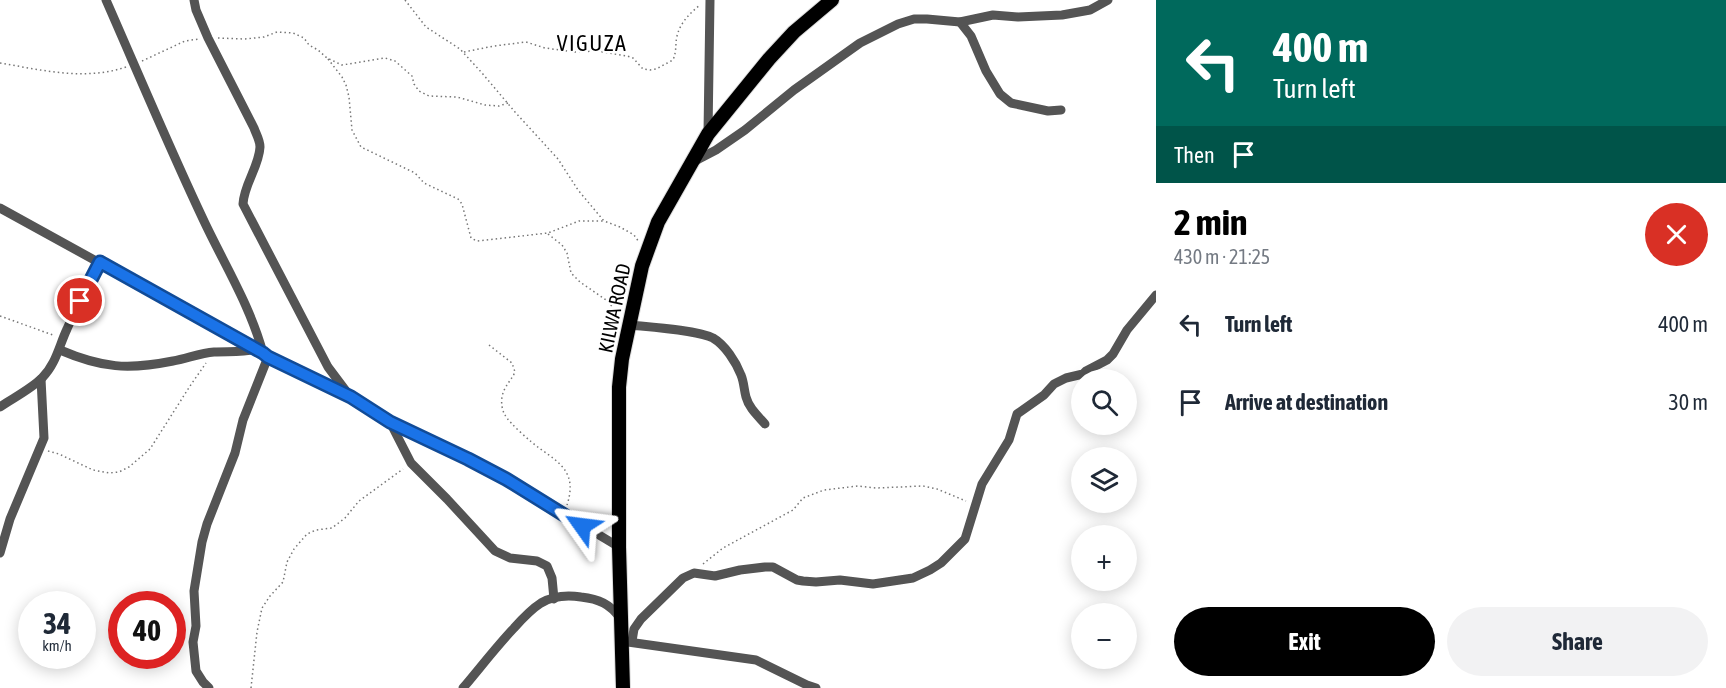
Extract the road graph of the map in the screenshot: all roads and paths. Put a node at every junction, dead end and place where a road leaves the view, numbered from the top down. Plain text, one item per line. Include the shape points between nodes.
1 (106, 0) edge
2 (194, 0) edge
3 (405, 0) edge
4 (832, 0) edge
5 (1108, 0) edge
6 (707, 2) edge
7 (960, 22) junction
8 (208, 38) junction
9 (463, 52) junction
10 (327, 58) junction
11 (0, 63) edge
12 (134, 64) junction
13 (508, 103) junction
14 (1061, 110) dead end
15 (708, 134) junction
16 (690, 163) junction
17 (0, 208) edge
18 (604, 220) junction
19 (548, 233) junction
20 (647, 253) junction
21 (100, 262) junction
22 (1156, 295) edge
23 (0, 316) edge
24 (630, 325) junction
25 (62, 339) junction
26 (489, 345) dead end
27 (60, 350) junction
28 (212, 352) junction
29 (262, 353) junction
30 (41, 379) junction
31 (351, 397) junction
32 (0, 407) edge
33 (390, 422) junction
34 (765, 424) dead end
35 (38, 449) junction
36 (411, 464) junction
37 (976, 506) junction
38 (564, 515) junction
39 (619, 547) junction
40 (0, 553) edge
41 (694, 573) junction
42 (554, 599) junction
43 (620, 618) junction
44 (627, 642) junction
45 (209, 688) edge
46 (251, 688) edge
47 (463, 688) edge
48 (623, 688) edge
49 (816, 688) edge

1 - 12 street
2 - 8 street
3 - 9 path via 426,27
4 - 15 highway, KILWA ROAD via 769,59
5 - 7 street via 1090,10 1062,15 993,15
6 - 9 path via 683,22 673,60 656,69 643,69 633,58 617,54 574,52 526,42
6 - 15 street
7 - 14 street via 1000,94 1011,103
7 - 16 street via 914,20 868,39 794,90 745,130
8 - 10 path via 245,39 293,33
8 - 12 path via 185,41
8 - 31 street via 260,147 243,204 328,367
9 - 13 path
10 - 13 path via 342,64 385,58 402,67 419,91 429,96 457,97 485,105
10 - 19 path via 346,85 352,130 361,147 415,172 424,183 458,199 471,238 477,241
11 - 12 path via 92,75
12 - 29 street via 247,306
13 - 18 path via 558,159
15 - 16 highway, KILWA ROAD
16 - 20 highway, KILWA ROAD via 658,222
17 - 21 street
18 - 19 path via 579,221
18 - 20 path via 634,235
19 - 24 path via 567,252 571,273 609,302
20 - 24 highway, KILWA ROAD
21 - 25 street
21 - 29 street
22 - 37 street via 1107,360 1083,374 1060,380 1017,414 1009,440 982,484
23 - 25 path
24 - 34 street via 712,338 725,348 737,367 751,408
24 - 39 highway, KILWA ROAD via 619,387
25 - 27 street
26 - 38 path via 512,363 515,372 502,397 506,417 565,469 571,490
27 - 28 street via 83,360 133,368
27 - 30 street
28 - 29 street
28 - 35 path via 150,449 129,467 109,473 93,470
29 - 31 street
29 - 45 street via 235,453 207,524 194,591 196,671
30 - 32 street
30 - 35 street via 44,438
31 - 33 street
33 - 36 street
33 - 38 street via 458,453
35 - 40 street
36 - 42 street via 495,551 547,566
36 - 46 path via 359,501 332,528 308,534 294,549 283,582 262,608
37 - 41 path via 923,486 824,490 803,498 793,510 723,548
37 - 41 street via 965,539 941,563 913,578 873,584 816,582 797,580 773,567 715,576
38 - 39 street
39 - 43 highway, KILWA ROAD
41 - 44 street via 683,578 641,620
42 - 43 street via 592,598 606,603
42 - 47 street via 527,614
43 - 44 highway, KILWA ROAD
44 - 48 highway, KILWA ROAD
44 - 49 street via 756,660

